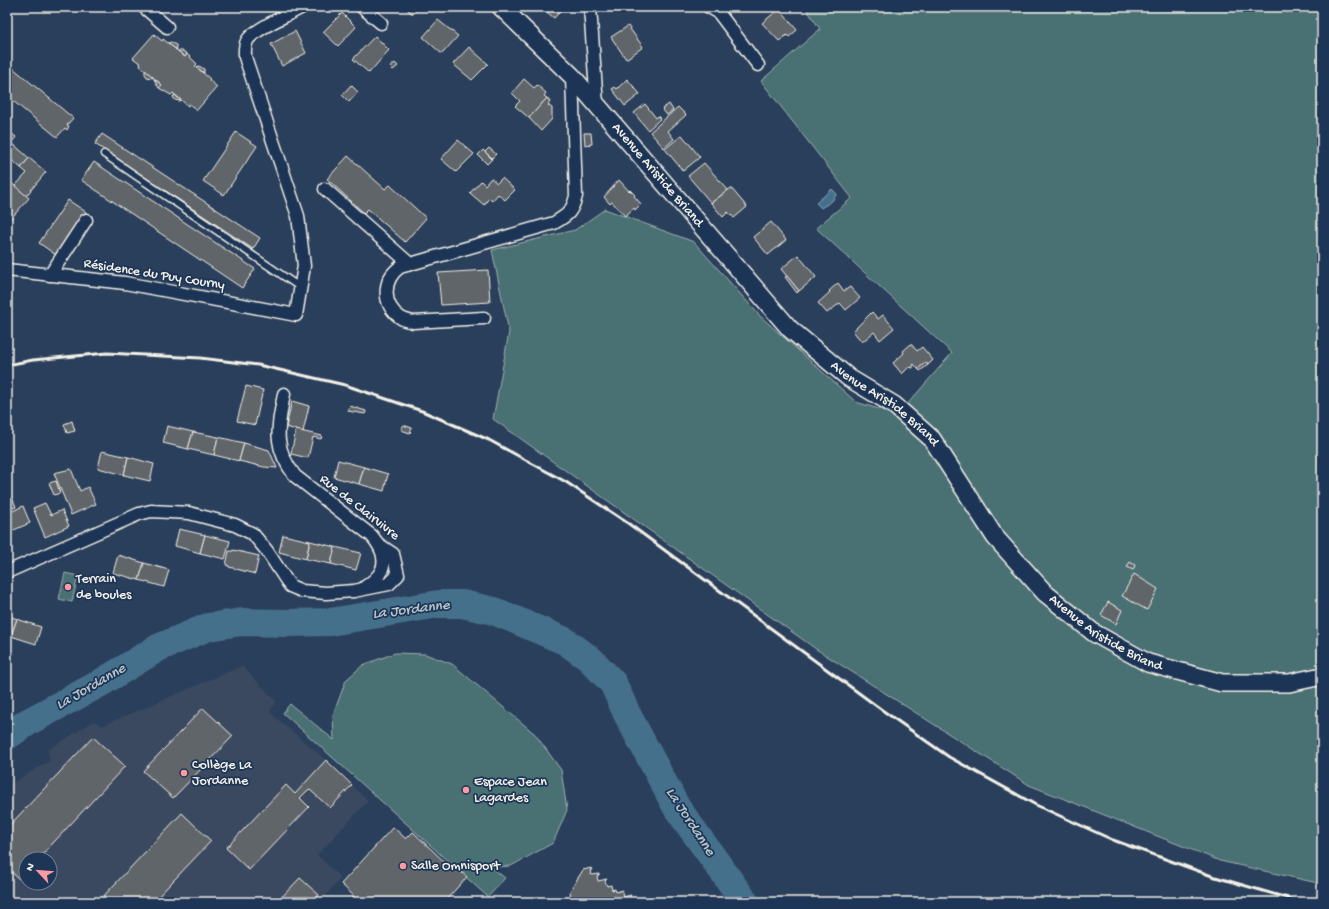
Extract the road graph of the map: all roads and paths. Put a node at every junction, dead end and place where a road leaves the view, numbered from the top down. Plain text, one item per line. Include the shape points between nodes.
1 (144, 7) edge
2 (302, 7) edge
3 (362, 7) edge
4 (502, 7) edge
5 (590, 7) edge
6 (709, 7) edge
7 (380, 23) dead end
8 (167, 26) dead end
9 (758, 65) dead end
10 (572, 76) junction
11 (597, 104) junction
12 (104, 154) dead end
13 (325, 189) dead end
14 (86, 220) dead end
15 (410, 264) junction
16 (7, 270) edge
17 (50, 275) junction
18 (301, 288) junction
19 (484, 318) dead end
20 (284, 394) dead end
21 (378, 544) junction
22 (7, 572) edge
23 (363, 589) junction
24 (1322, 676) edge

1 - 8 street
2 - 18 street via 253,33 244,48 298,216 304,266
3 - 7 street
4 - 10 main road, Avenue Aristide Briand
5 - 11 street
6 - 9 street via 718,12
10 - 11 main road, Avenue Aristide Briand
10 - 15 street via 576,196 567,216 554,223
11 - 24 main road, Avenue Aristide Briand via 790,329 848,378 894,405 932,439 995,537 1045,594 1094,633 1148,663 1222,683 1289,683
12 - 18 lane
13 - 15 street
14 - 17 street
15 - 19 street via 393,272 387,282 388,303 402,319 413,322
16 - 17 street, Résidence du Puy Courny
17 - 18 street, Résidence du Puy Courny via 126,283 296,315
20 - 21 street, Rue de Clairvivre via 277,432 279,448 286,465 294,476 372,536
21 - 23 street via 383,566 377,578
21 - 23 street, Rue de Clairvivre via 393,554 398,575 389,584
22 - 23 street, Rue de Clairvivre via 139,514 159,511 189,513 235,525 253,534 290,586 302,591 326,593

